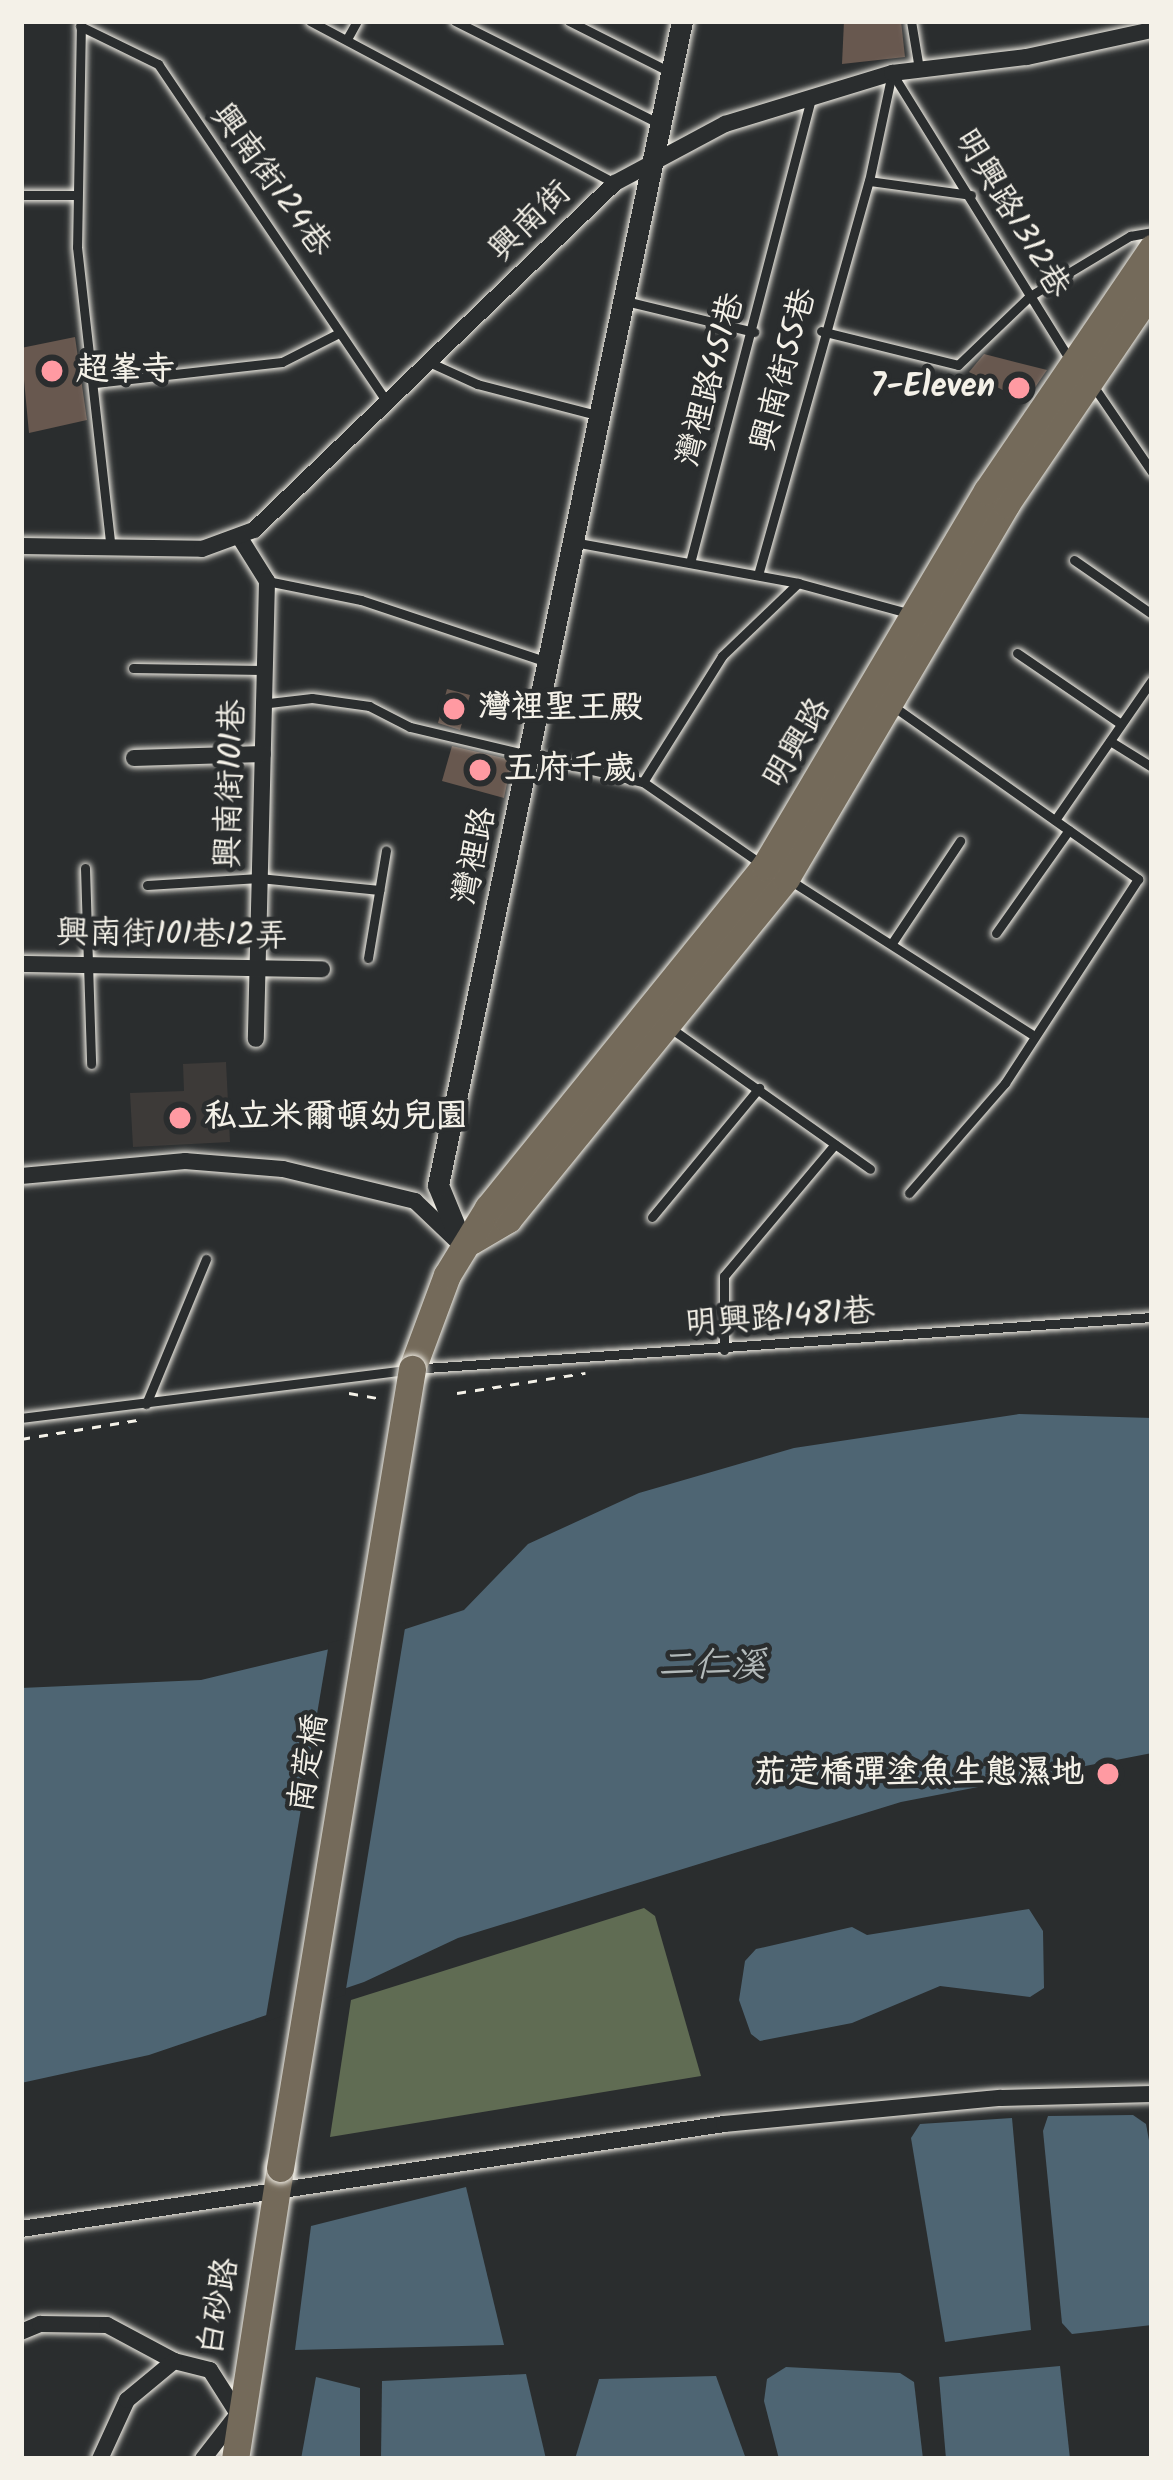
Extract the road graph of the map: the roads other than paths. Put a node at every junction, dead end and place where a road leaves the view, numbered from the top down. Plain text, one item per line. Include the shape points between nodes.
1 (310, 21) edge
2 (358, 21) edge
3 (455, 21) edge
4 (568, 21) edge
5 (682, 21) edge
6 (911, 21) edge
7 (81, 24) edge
8 (1152, 30) edge
9 (347, 39) junction
10 (919, 69) junction
11 (668, 71) junction
12 (892, 73) junction
13 (812, 93) junction
14 (656, 122) junction
15 (648, 160) junction
16 (869, 182) junction
17 (615, 183) junction
18 (21, 195) edge
19 (76, 195) junction
20 (971, 195) junction
21 (1152, 232) edge
22 (1152, 248) edge
23 (1152, 289) edge
24 (1030, 296) junction
25 (620, 299) junction
26 (1142, 321) edge
27 (821, 331) junction
28 (754, 332) junction
29 (339, 333) junction
30 (428, 362) junction
31 (1081, 371) junction
32 (95, 383) junction
33 (387, 402) junction
34 (597, 415) junction
35 (1152, 472) edge
36 (240, 538) junction
37 (110, 542) junction
38 (572, 542) junction
39 (21, 546) edge
40 (1074, 560) dead end
41 (690, 562) junction
42 (758, 575) junction
43 (267, 581) junction
44 (798, 583) junction
45 (913, 614) junction
46 (1152, 614) edge
47 (1017, 653) dead end
48 (552, 664) junction
49 (133, 668) dead end
50 (262, 670) junction
51 (1152, 680) edge
52 (1138, 700) junction
53 (269, 704) junction
54 (890, 704) junction
55 (1152, 708) edge
56 (1121, 724) junction
57 (1110, 741) junction
58 (263, 754) junction
59 (531, 756) junction
60 (134, 758) dead end
61 (1152, 767) edge
62 (643, 782) junction
63 (1055, 820) junction
64 (1069, 830) junction
65 (960, 841) dead end
66 (386, 850) dead end
67 (85, 868) dead end
68 (776, 872) junction
69 (259, 878) junction
70 (147, 885) dead end
71 (379, 890) junction
72 (996, 933) dead end
73 (892, 943) junction
74 (368, 958) dead end
75 (21, 964) edge
76 (262, 964) junction
77 (89, 965) junction
78 (322, 969) dead end
79 (669, 1028) junction
80 (1031, 1034) junction
81 (256, 1039) dead end
82 (91, 1064) dead end
83 (759, 1088) junction
84 (835, 1144) junction
85 (870, 1169) dead end
86 (21, 1177) edge
87 (909, 1192) dead end
88 (652, 1217) dead end
89 (463, 1246) junction
90 (206, 1259) dead end
91 (1152, 1318) edge
92 (724, 1350) junction
93 (412, 1370) junction
94 (146, 1404) junction
95 (21, 1418) edge
96 (1152, 2094) edge
97 (278, 2179) junction
98 (21, 2229) edge
99 (21, 2332) edge
100 (174, 2361) junction
101 (238, 2414) junction
102 (100, 2459) edge
103 (203, 2459) edge
104 (235, 2459) edge

1 - 9 lane
2 - 9 lane
3 - 14 lane
4 - 11 lane
5 - 11 street, 灣裡路
6 - 10 lane
7 - 19 lane
7 - 29 lane, 興南街124巷 via 158,64
8 - 10 street, 興南街
9 - 17 lane
10 - 12 street, 興南街
11 - 14 street, 灣裡路
12 - 13 street, 興南街
12 - 16 lane, 興南街55巷
12 - 20 lane, 明興路1312巷
13 - 15 street, 興南街
13 - 28 lane, 灣裡路451巷
14 - 15 street, 灣裡路
15 - 17 street, 興南街
15 - 25 street, 灣裡路
16 - 20 lane
16 - 27 lane, 興南街55巷
17 - 30 street, 興南街
18 - 19 lane
19 - 32 lane
20 - 24 lane, 明興路1312巷
21 - 24 lane via 1092,255
22 - 31 main road, 明興路
23 - 26 main road, 明興路
24 - 27 lane via 958,365
24 - 31 lane, 明興路1312巷
25 - 28 lane
25 - 34 street, 灣裡路
26 - 31 main road, 明興路
27 - 42 lane, 興南街55巷
28 - 41 lane, 灣裡路451巷
29 - 32 lane via 282,362
29 - 33 lane, 興南街124巷
30 - 33 street, 興南街
30 - 34 lane via 477,384
31 - 35 lane, 明興路1312巷
31 - 45 main road, 明興路
31 - 54 main road, 明興路
32 - 37 lane
33 - 36 street, 興南街 via 283,508
34 - 38 street, 灣裡路
36 - 37 street, 興南街 via 202,549
36 - 43 street
37 - 39 street, 興南街
38 - 41 lane
38 - 48 street, 灣裡路
40 - 46 lane
41 - 42 lane
42 - 44 lane
43 - 48 lane via 361,600
43 - 50 street, 興南街101巷
44 - 45 lane
44 - 62 lane via 722,656
45 - 68 main road, 明興路
47 - 56 lane
48 - 59 street, 灣裡路
49 - 50 lane
50 - 53 street, 興南街101巷
51 - 52 lane
52 - 55 lane
52 - 56 lane
53 - 58 street, 興南街101巷
53 - 59 lane via 312,698 369,706 410,728
54 - 63 lane
54 - 68 main road, 明興路
56 - 57 lane
57 - 61 lane
57 - 63 lane
58 - 60 street
58 - 69 street, 興南街101巷
59 - 62 lane
59 - 89 street, 灣裡路 via 438,1185
62 - 68 lane
63 - 64 lane
64 - 72 lane
64 - 80 lane via 1138,879
65 - 73 lane
66 - 71 lane
67 - 77 lane
68 - 73 lane
68 - 79 main road, 明興路
68 - 89 main road, 明興路
69 - 70 lane
69 - 71 lane
69 - 76 street, 興南街101巷
71 - 74 lane
73 - 80 lane
75 - 77 street, 興南街101巷12弄
76 - 77 street, 興南街101巷12弄
76 - 78 street, 興南街101巷12弄
76 - 81 street, 興南街101巷
77 - 82 lane
79 - 83 lane
79 - 89 main road, 明興路 via 508,1219
80 - 87 lane via 1005,1083
83 - 84 lane
83 - 88 lane
84 - 85 lane
84 - 92 lane via 724,1276
86 - 89 street via 185,1161 283,1169 415,1201
89 - 93 main road, 明興路
90 - 94 lane
91 - 92 lane, 明興路1481巷
92 - 93 lane, 明興路1481巷
93 - 94 lane
93 - 97 main road, 南萣橋, bridge
94 - 95 lane
96 - 97 street via 1000,2098
97 - 98 street
97 - 101 main road, 白砂路
99 - 100 street via 40,2324 107,2325
100 - 101 street via 210,2370
100 - 102 street via 127,2400
101 - 103 street
101 - 104 main road, 白砂路

